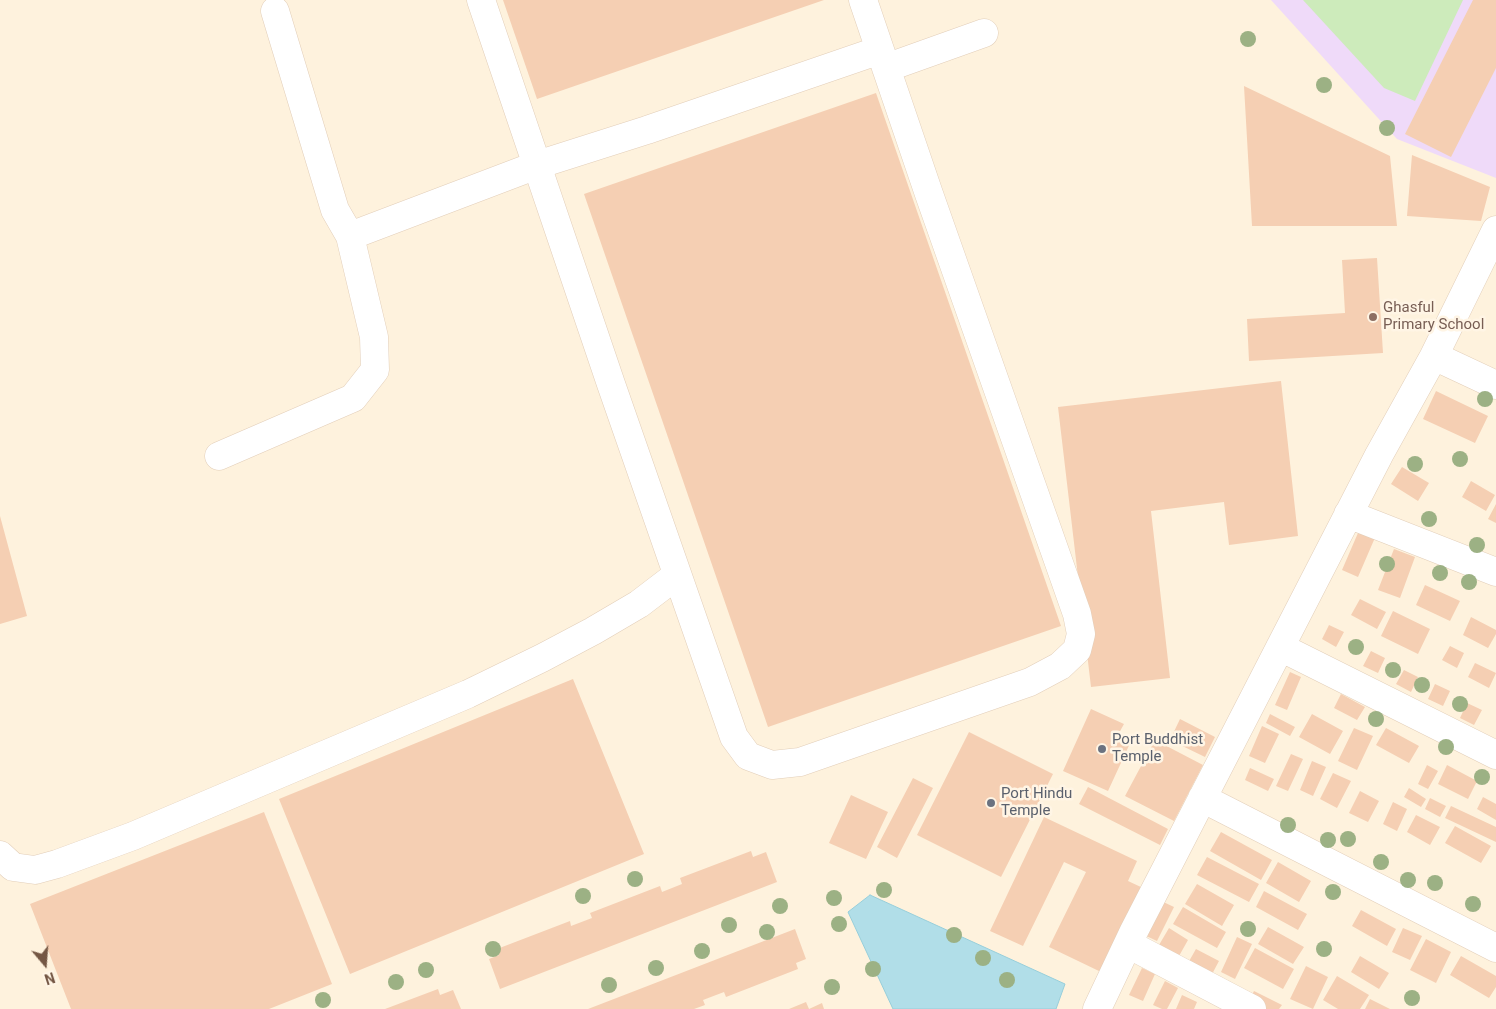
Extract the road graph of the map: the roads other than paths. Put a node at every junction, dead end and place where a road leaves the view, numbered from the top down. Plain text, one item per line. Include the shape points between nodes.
1 (481, 0) edge
2 (863, 0) edge
3 (275, 11) dead end
4 (984, 32) dead end
5 (883, 59) junction
6 (537, 165) junction
7 (1496, 230) edge
8 (350, 236) junction
9 (1434, 356) junction
10 (1496, 385) edge
11 (219, 456) dead end
12 (1348, 514) junction
13 (1496, 572) edge
14 (677, 575) junction
15 (1280, 647) junction
16 (1496, 755) edge
17 (1202, 798) junction
18 (0, 855) edge
19 (1128, 944) junction
20 (1496, 948) edge
21 (1097, 1009) edge
22 (1252, 1009) edge

1 - 6 street
2 - 5 street
3 - 8 street via 335,210
4 - 5 street
5 - 6 street
5 - 14 street via 1077,614 1080,634 1077,650 1060,666 1030,682 800,762 772,765 748,756 734,736
6 - 8 street
6 - 14 street
7 - 9 street
8 - 11 street via 374,337 375,370 353,398
9 - 10 street
9 - 12 street
12 - 13 street
12 - 15 street
14 - 18 street via 639,604 593,631 468,694 150,828 35,870 13,866
15 - 16 street
15 - 17 street
17 - 19 street
17 - 20 street
19 - 21 street
19 - 22 street

